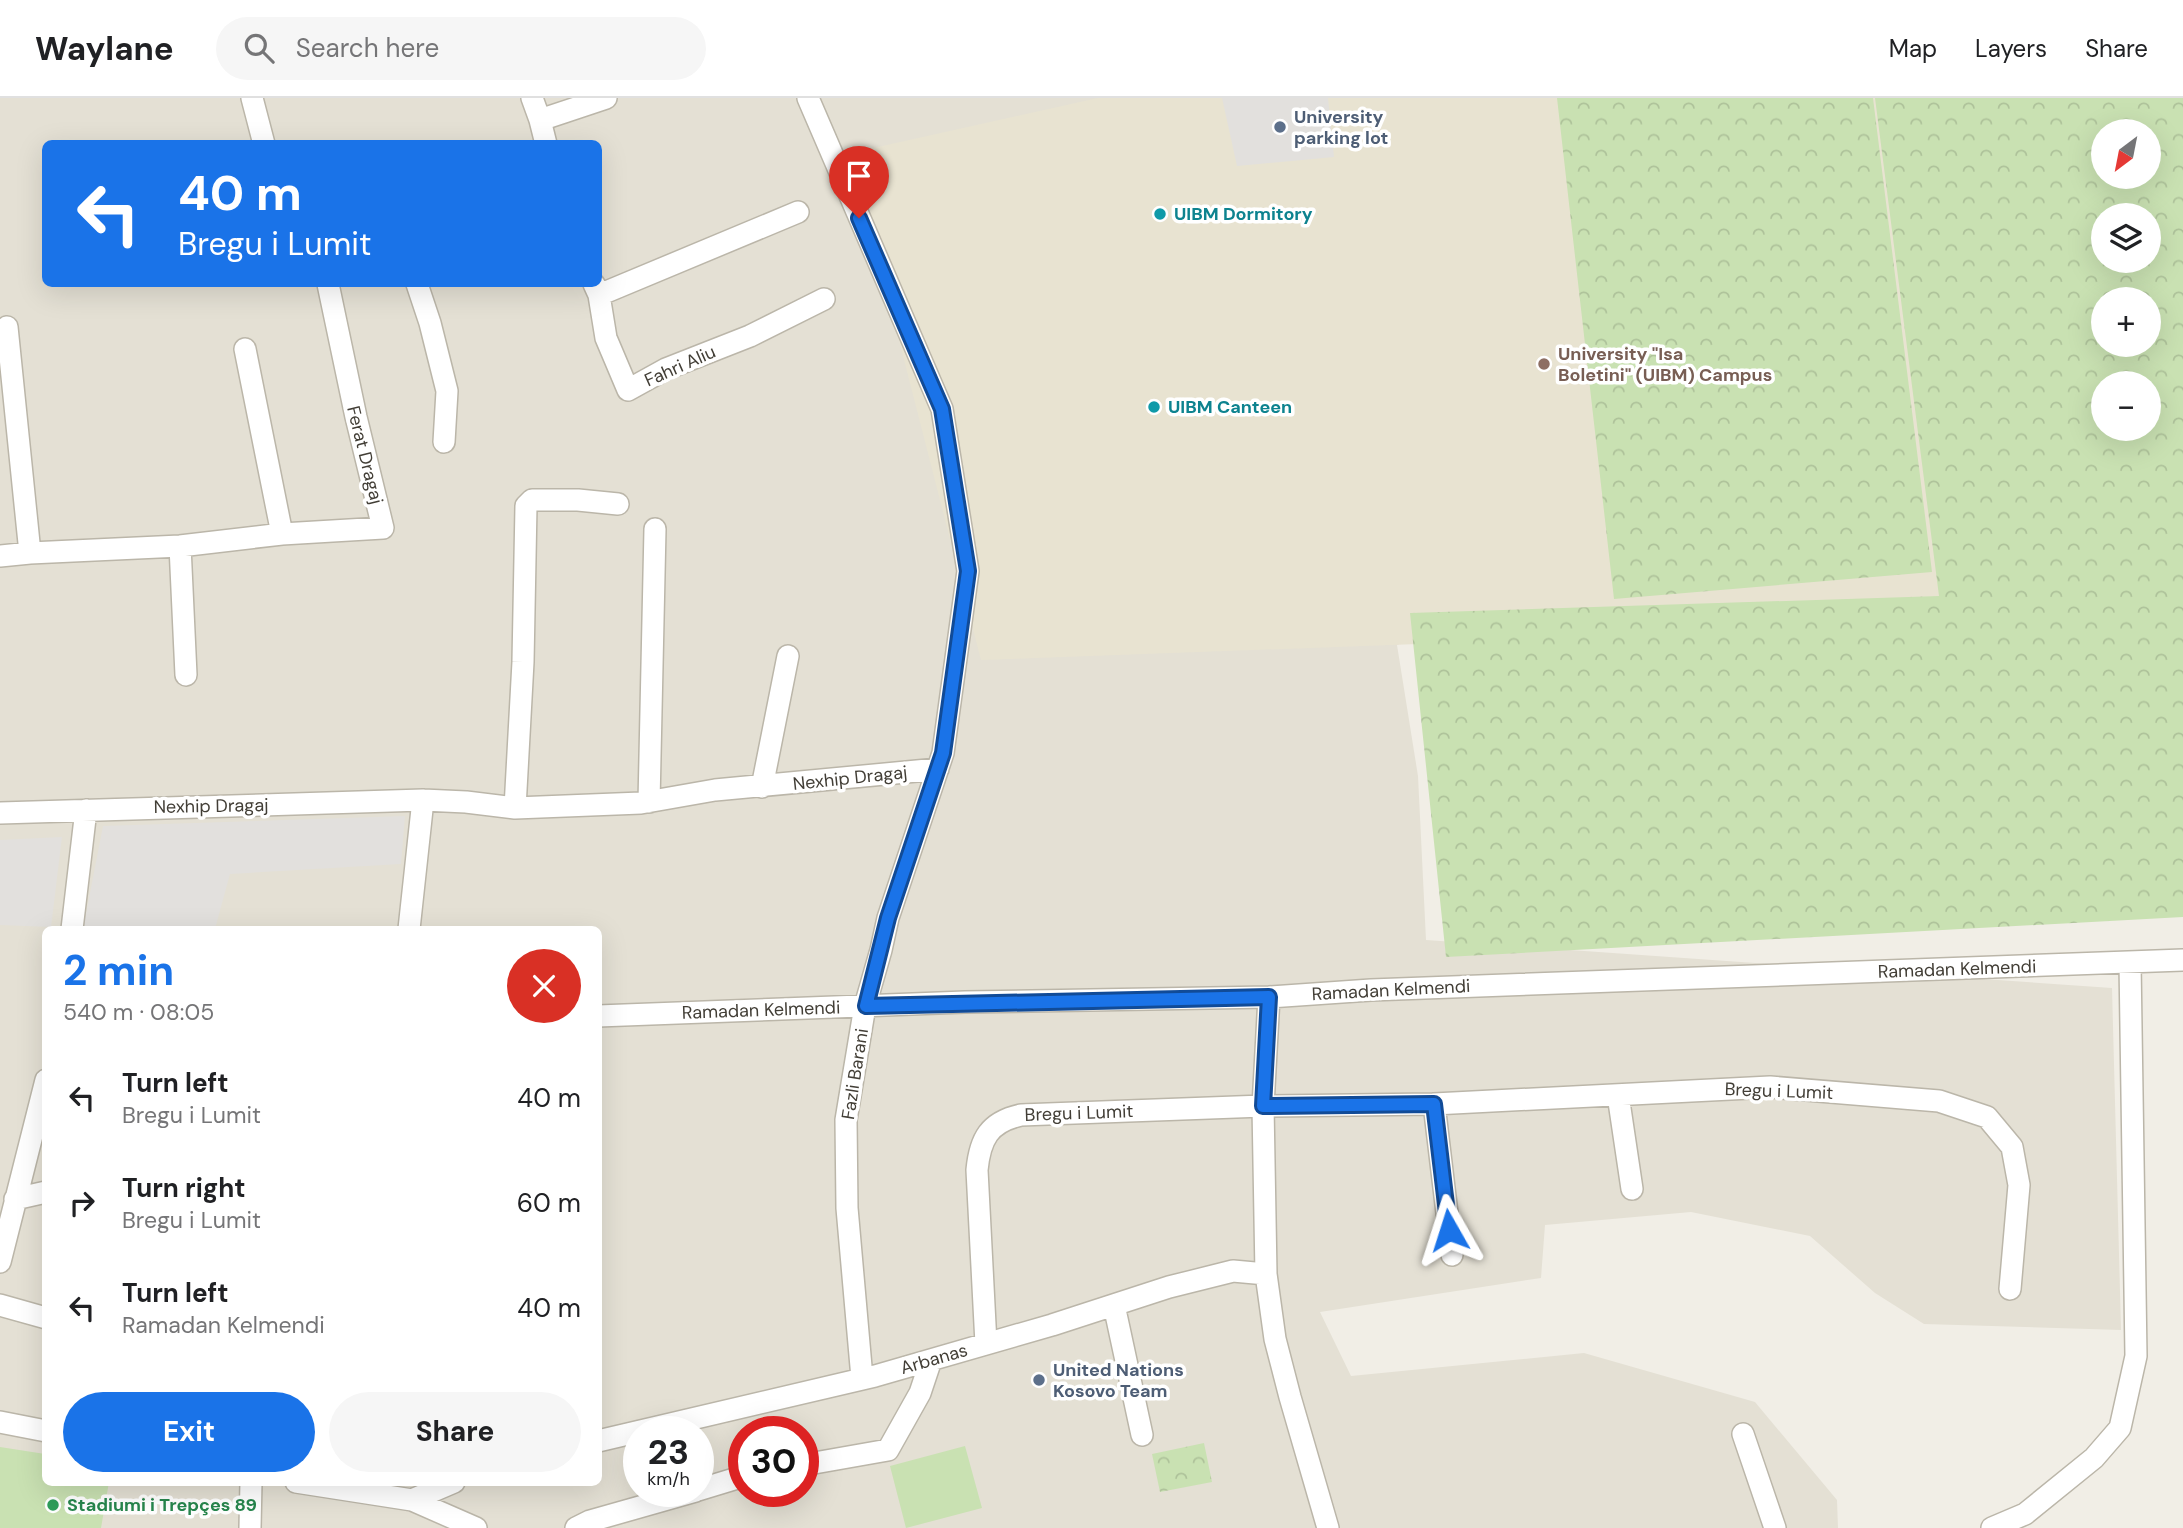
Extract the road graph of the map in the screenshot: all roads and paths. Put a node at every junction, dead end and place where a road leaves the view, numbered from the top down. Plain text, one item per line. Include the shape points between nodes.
1 (252, 98) edge
2 (532, 98) edge
3 (606, 98) edge
4 (808, 98) edge
5 (540, 120) junction
6 (262, 134) edge
7 (545, 140) edge
8 (799, 212) dead end
9 (329, 287) edge
10 (418, 287) edge
11 (597, 289) edge
12 (824, 299) dead end
13 (7, 327) dead end
14 (245, 349) dead end
15 (444, 442) dead end
16 (618, 504) dead end
17 (655, 528) dead end
18 (282, 534) junction
19 (180, 546) junction
20 (30, 553) junction
21 (0, 556) edge
22 (788, 656) dead end
23 (186, 675) dead end
24 (938, 769) junction
25 (762, 787) junction
26 (423, 800) junction
27 (649, 802) junction
28 (515, 808) junction
29 (86, 810) junction
30 (0, 813) edge
31 (72, 926) edge
32 (409, 926) edge
33 (2183, 960) edge
34 (2130, 962) junction
35 (1269, 997) junction
36 (866, 1006) junction
37 (602, 1016) edge
38 (42, 1095) edge
39 (1618, 1095) junction
40 (1434, 1104) junction
41 (1263, 1106) junction
42 (1632, 1189) dead end
43 (42, 1193) edge
44 (15, 1199) junction
45 (1452, 1255) dead end
46 (0, 1262) edge
47 (1266, 1274) junction
48 (2010, 1289) dead end
49 (0, 1305) edge
50 (1114, 1305) junction
51 (42, 1317) edge
52 (986, 1344) junction
53 (931, 1360) junction
54 (862, 1378) junction
55 (0, 1422) edge
56 (42, 1430) edge
57 (1142, 1434) dead end
58 (1743, 1434) dead end
59 (602, 1440) edge
60 (819, 1462) edge
61 (251, 1486) edge
62 (322, 1486) edge
63 (445, 1486) edge
64 (412, 1500) junction
65 (640, 1507) edge
66 (250, 1528) edge
67 (476, 1528) edge
68 (576, 1528) edge
69 (1328, 1528) edge
70 (1774, 1528) edge
71 (1992, 1528) edge

1 - 6 street
2 - 5 street
3 - 5 street
4 - 24 street, Fazli Barani via 942,409 968,571
5 - 7 street
8 - 11 street, Fahri Aliu
9 - 18 street, Ferat Dragaj via 383,528
10 - 15 street via 447,391
11 - 12 street, Fahri Aliu via 606,338 628,390
13 - 20 street
14 - 18 street
16 - 28 street via 532,500 526,506
17 - 27 street
18 - 19 street, Ferat Dragaj
19 - 20 street, Ferat Dragaj
19 - 23 street
20 - 21 street, Ferat Dragaj
22 - 25 street
24 - 25 street, Nexhip Dragaj
24 - 36 street, Fazli Barani via 888,918
25 - 27 street, Nexhip Dragaj
26 - 28 street, Nexhip Dragaj
26 - 29 street, Nexhip Dragaj
26 - 32 street
27 - 28 street, Nexhip Dragaj
29 - 30 street, Nexhip Dragaj
29 - 31 street
33 - 34 street, Ramadan Kelmendi
34 - 35 street, Ramadan Kelmendi
34 - 71 street via 2136,1356 2120,1428 2094,1458 2025,1514
35 - 36 street, Ramadan Kelmendi
35 - 41 street
36 - 37 street, Ramadan Kelmendi
36 - 54 street, Fazli Barani via 846,1121 847,1208
38 - 44 street
39 - 40 street, Bregu i Lumit
39 - 42 street
39 - 48 street, Bregu i Lumit via 1770,1087 1939,1101 1987,1117 2012,1147 2019,1185
40 - 41 street, Bregu i Lumit
40 - 45 street
41 - 47 street
41 - 52 street, Bregu i Lumit via 1021,1115 993,1126 979,1151 977,1170
43 - 44 street
44 - 46 street
47 - 50 street, Arbanas via 1233,1271
47 - 69 street via 1278,1350
49 - 51 street
50 - 52 street, Arbanas
50 - 57 street
52 - 53 street, Arbanas
53 - 54 street, Arbanas
53 - 60 street via 920,1394 888,1450
54 - 59 street, Arbanas
55 - 56 street
58 - 70 street
61 - 66 street
62 - 64 street
63 - 64 street
64 - 67 street
65 - 68 street

